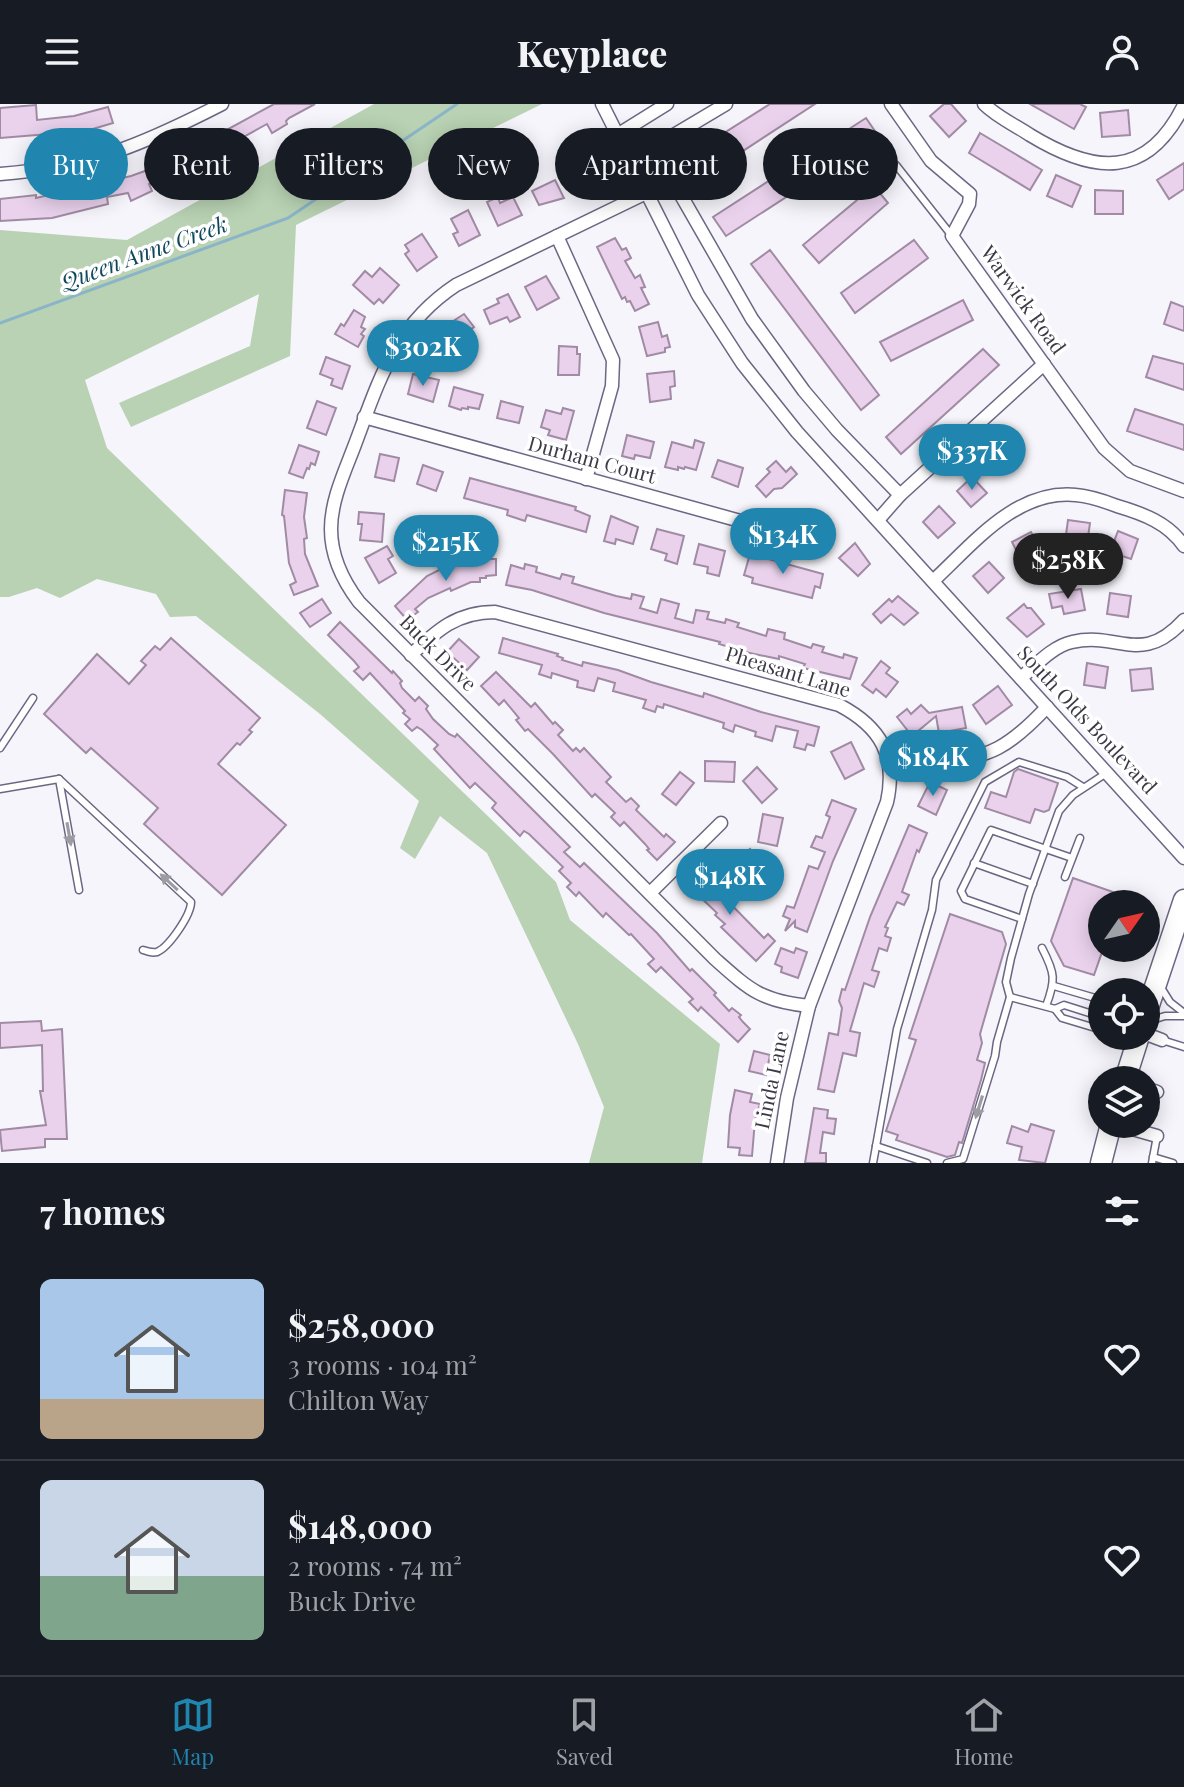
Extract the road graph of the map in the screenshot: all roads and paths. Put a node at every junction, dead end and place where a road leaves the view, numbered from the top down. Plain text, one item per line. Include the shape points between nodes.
1 (222, 104) edge
2 (602, 104) edge
3 (667, 104) edge
4 (726, 104) edge
5 (891, 104) edge
6 (984, 104) edge
7 (1184, 105) edge
8 (614, 128) edge
9 (628, 128) edge
10 (898, 168) edge
11 (0, 174) edge
12 (632, 200) edge
13 (650, 200) edge
14 (557, 236) junction
15 (952, 236) junction
16 (1044, 364) junction
17 (364, 417) junction
18 (586, 479) junction
19 (1184, 491) edge
20 (900, 495) junction
21 (810, 520) dead end
22 (878, 520) junction
23 (1184, 546) edge
24 (933, 581) junction
25 (1184, 620) edge
26 (411, 655) junction
27 (1021, 678) junction
28 (33, 698) dead end
29 (1047, 707) junction
30 (0, 748) edge
31 (891, 768) junction
32 (1108, 772) junction
33 (59, 779) junction
34 (1083, 787) junction
35 (0, 789) edge
36 (721, 823) dead end
37 (1080, 838) dead end
38 (1045, 850) junction
39 (1072, 858) junction
40 (1184, 858) edge
41 (974, 863) junction
42 (1065, 877) dead end
43 (1033, 884) junction
44 (79, 890) dead end
45 (650, 893) junction
46 (1184, 900) edge
47 (1022, 919) junction
48 (1042, 948) dead end
49 (143, 950) dead end
50 (1158, 978) edge
51 (1160, 985) edge
52 (1054, 986) junction
53 (1088, 996) edge
54 (1010, 997) junction
55 (809, 1006) junction
56 (1046, 1006) junction
57 (1055, 1009) junction
58 (1088, 1013) edge
59 (1184, 1015) edge
60 (1160, 1017) edge
61 (1088, 1026) edge
62 (1162, 1040) edge
63 (1184, 1047) edge
64 (1109, 1138) edge
65 (1157, 1138) edge
66 (876, 1146) junction
67 (1152, 1160) edge
68 (777, 1163) edge
69 (873, 1163) edge
70 (927, 1163) edge
71 (947, 1163) edge
72 (1101, 1163) edge
73 (1173, 1163) edge

1 - 11 street via 110,155 65,167
2 - 8 street, South Olds Boulevard
3 - 9 street
4 - 20 street via 674,135 665,150 674,183 752,319 837,430
5 - 15 street via 931,161 970,194
6 - 7 street via 1051,146 1094,163 1138,157 1157,146
10 - 15 lane
12 - 14 street, Buck Drive
13 - 22 street, South Olds Boulevard via 698,295 742,363
14 - 17 street, Buck Drive via 436,298 392,352
14 - 18 street via 613,360 612,386
15 - 16 street, Warwick Road
16 - 19 street, Warwick Road via 1116,461
16 - 20 street
17 - 18 street, Durham Court
17 - 26 street, Buck Drive via 336,498 331,536 336,562 348,588
18 - 21 street, Durham Court via 762,527 782,530
20 - 22 street
22 - 24 street, South Olds Boulevard
23 - 24 street via 1165,526 1142,514 1088,496 1051,495 1012,510
24 - 27 street, South Olds Boulevard
25 - 27 street via 1166,636 1143,645 1069,642
26 - 31 street, Pheasant Lane via 446,623 462,616 512,615 839,705 878,735
26 - 45 street, Buck Drive
27 - 29 street, South Olds Boulevard
28 - 30 lane
29 - 31 street via 996,749
29 - 32 street, South Olds Boulevard
31 - 55 street via 887,802
32 - 34 lane
32 - 40 street, South Olds Boulevard
33 - 35 lane
33 -> 44 lane
49 -> 33 lane via 160,951 191,912 191,902
34 - 38 lane via 1062,805
34 - 66 lane via 1019,762 985,782 936,880 897,1029
36 - 45 street
37 - 39 lane
38 - 39 lane
38 - 41 lane via 991,830
38 - 43 lane
39 - 42 lane
41 - 43 lane
41 - 47 lane via 961,891 965,899
43 - 47 lane
45 - 55 street, Buck Drive via 743,985 771,1000
46 - 50 main road
47 - 54 lane via 1006,976
48 - 52 lane
51 - 59 lane
52 - 53 lane
52 - 56 lane
54 - 56 lane
54 -> 71 lane via 963,1159
55 - 68 street, Linda Lane
56 - 57 lane
57 - 58 lane via 1064,1005
57 - 61 lane via 1062,1018
59 - 60 lane
62 - 63 lane
64 - 72 main road
65 - 67 lane
66 - 69 lane
66 - 70 lane
67 - 73 lane

